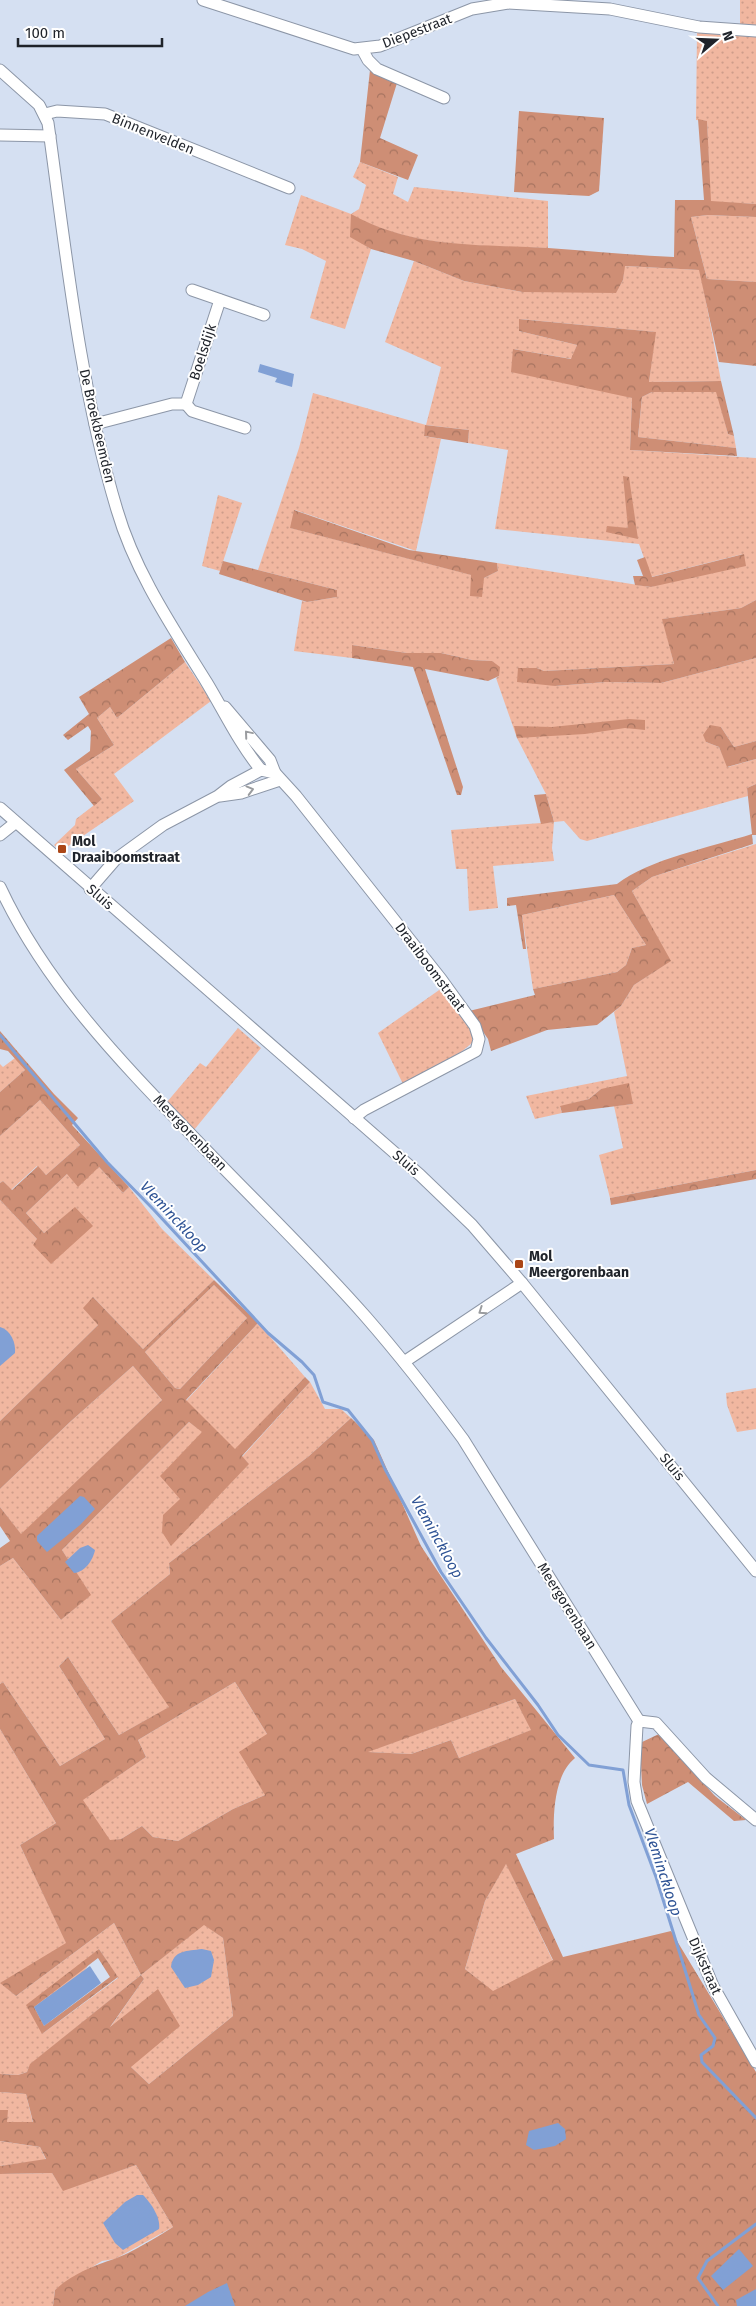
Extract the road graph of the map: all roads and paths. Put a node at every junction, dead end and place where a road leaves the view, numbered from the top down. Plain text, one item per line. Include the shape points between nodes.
1 (203, 0) edge
2 (756, 31) edge
3 (362, 49) junction
4 (0, 70) edge
5 (444, 98) dead end
6 (45, 114) junction
7 (0, 135) edge
8 (50, 136) junction
9 (289, 188) dead end
10 (192, 290) dead end
11 (220, 300) junction
12 (264, 314) dead end
13 (186, 404) junction
14 (96, 424) junction
15 (245, 428) dead end
16 (214, 694) junction
17 (261, 770) junction
18 (278, 777) junction
19 (218, 796) junction
20 (1, 811) edge
21 (15, 823) junction
22 (0, 835) edge
23 (0, 887) edge
24 (90, 889) junction
25 (354, 1118) junction
26 (522, 1283) junction
27 (404, 1362) junction
28 (756, 1571) edge
29 (639, 1721) junction
30 (756, 1820) edge
31 (756, 2062) edge

1 - 3 street, Diepestraat via 338,45
2 - 3 street, Diepestraat via 699,26 610,8 508,3 472,9 380,46
3 - 5 street via 377,69
4 - 6 street via 30,95
6 - 8 street, De Broekbeemden
6 - 9 street, Binnenvelden via 57,111 105,114
7 - 8 street
8 - 14 street, De Broekbeemden via 81,355
10 - 11 street
11 - 12 street
11 - 13 street, Boelsdijk
13 - 14 street via 172,404
13 - 15 street via 192,411
14 - 16 street, De Broekbeemden via 117,511 129,541 153,594
16 - 17 street, De Broekbeemden via 228,723
18 -> 16 street, De Broekbeemden via 270,760
17 - 18 street
17 - 19 street
19 -> 18 street via 241,793
18 - 25 street, Draaiboomstraat via 441,979 475,1026 480,1040 476,1052
19 - 24 street via 178,816 138,843 116,859
20 - 21 street, Sluis
21 - 22 street
21 - 24 street, Sluis
23 - 27 street, Meergorenbaan via 31,942 99,1038 329,1278
24 - 25 street, Sluis
25 - 26 street, Sluis via 456,1208
26 -> 27 street
26 - 28 street, Sluis
27 - 29 street, Meergorenbaan via 462,1439
29 - 30 street via 656,1723 706,1778
29 - 31 street, Dijkstraat via 634,1782 637,1800 713,1986

